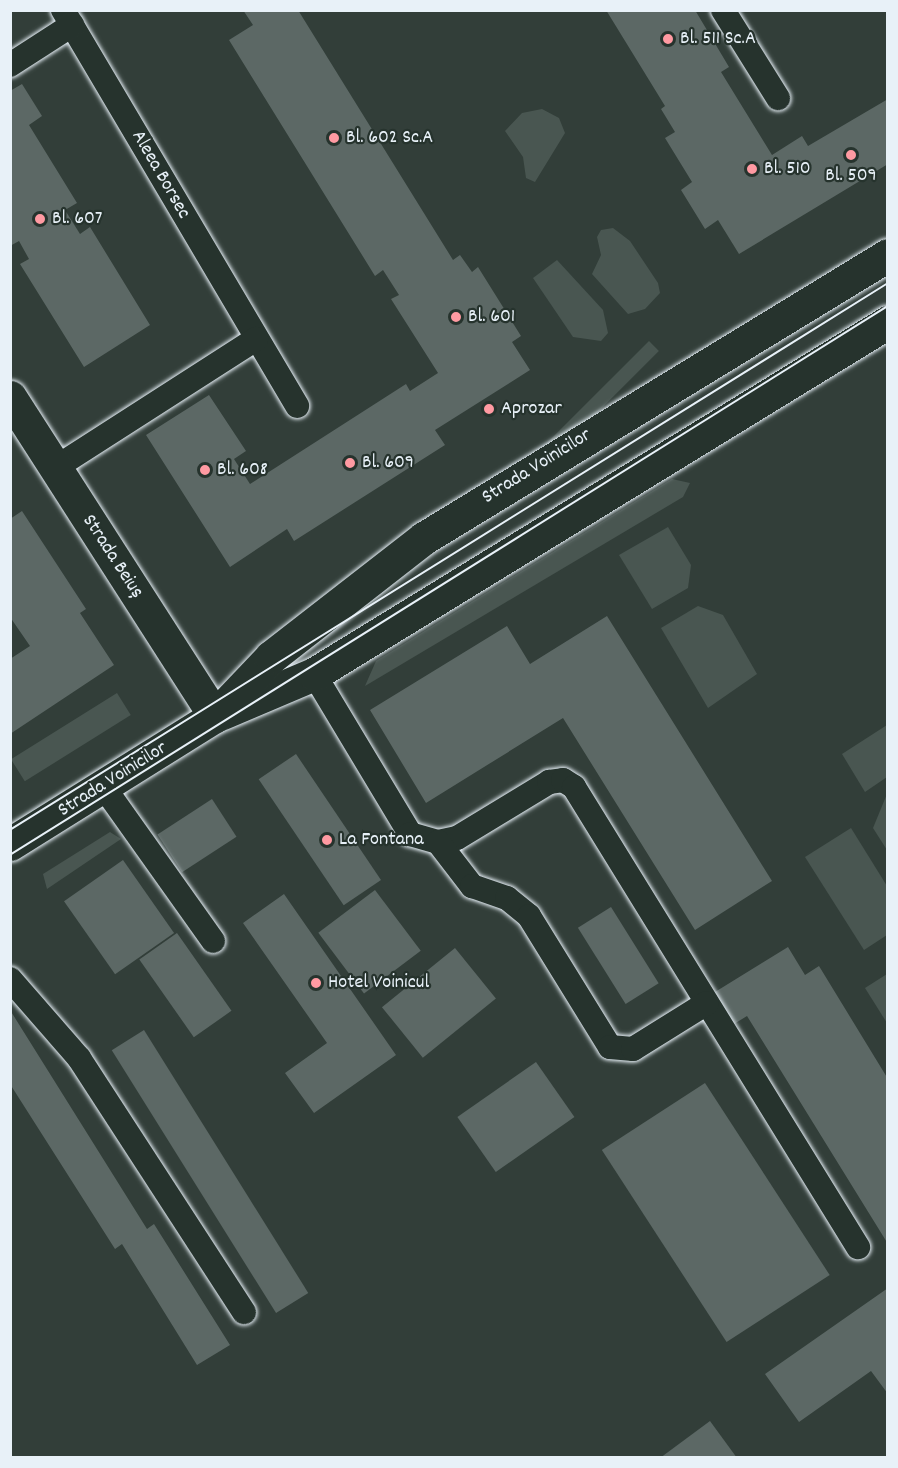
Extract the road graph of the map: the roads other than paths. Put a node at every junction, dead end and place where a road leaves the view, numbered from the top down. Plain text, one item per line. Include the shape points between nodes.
1 (723, 10) edge
2 (68, 18) edge
3 (10, 65) edge
4 (778, 98) dead end
5 (888, 255) edge
6 (888, 322) edge
7 (256, 339) junction
8 (10, 397) edge
9 (297, 406) dead end
10 (55, 468) junction
11 (314, 674) junction
12 (215, 716) junction
13 (103, 786) junction
14 (438, 842) junction
15 (10, 844) edge
16 (213, 941) dead end
17 (10, 980) edge
18 (707, 1003) junction
19 (858, 1247) dead end
20 (244, 1312) dead end

1 - 4 lane
2 - 3 lane
2 - 7 lane, Aleea Borsec
5 - 12 main road, Strada Voinicilor via 416,544 280,650
6 - 11 main road, Strada Voinicilor
7 - 9 lane, Aleea Borsec
7 - 10 lane
8 - 10 main road, Strada Beiuș
10 - 12 main road, Strada Beiuș
11 - 12 main road, Strada Voinicilor
11 - 14 lane via 410,834
12 - 13 main road, Strada Voinicilor
13 - 15 main road, Strada Voinicilor
13 - 16 lane
14 - 18 lane via 472,886 507,898 529,916 610,1047 633,1049
14 - 18 lane via 456,838 549,782 569,783
17 - 20 lane via 79,1058
18 - 19 lane

